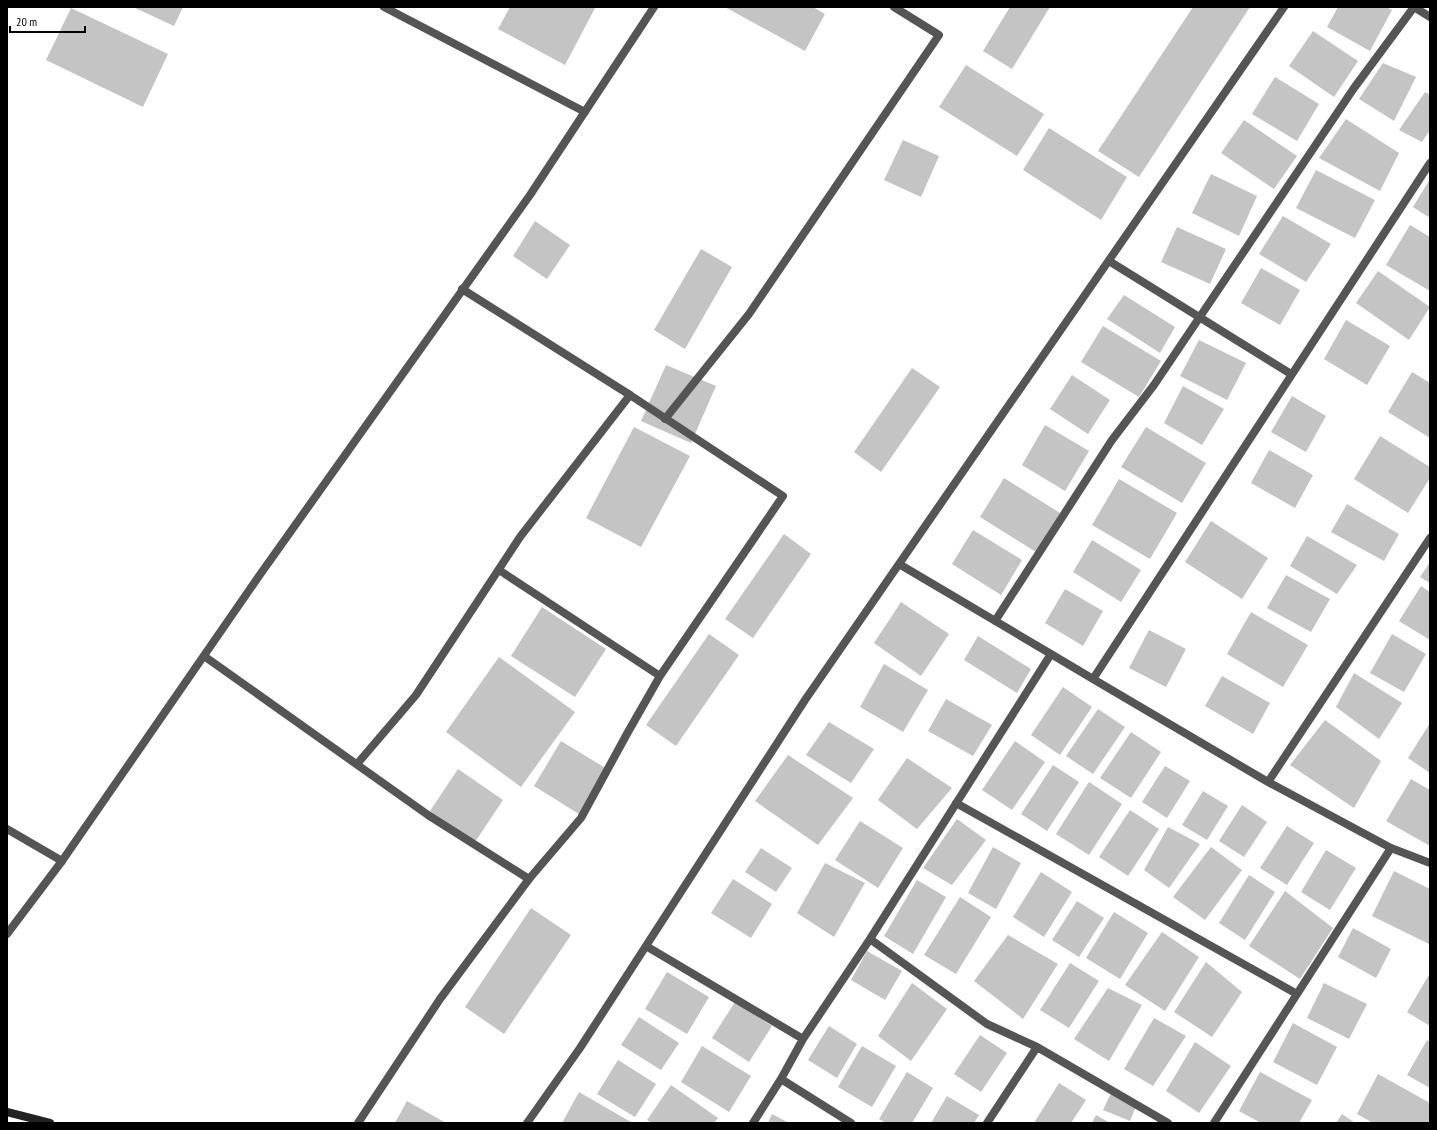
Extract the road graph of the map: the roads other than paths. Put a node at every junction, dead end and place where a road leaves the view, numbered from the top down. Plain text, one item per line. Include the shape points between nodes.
1 (384, 7) edge
2 (654, 7) edge
3 (894, 7) edge
4 (1284, 7) edge
5 (1414, 7) edge
6 (1430, 17) edge
7 (585, 112) junction
8 (1430, 163) edge
9 (1108, 261) junction
10 (462, 289) junction
11 (1199, 317) junction
12 (1291, 374) junction
13 (630, 395) junction
14 (665, 419) junction
15 (1430, 538) edge
16 (899, 564) junction
17 (499, 570) junction
18 (995, 621) junction
19 (1051, 654) junction
20 (204, 656) junction
21 (660, 676) junction
22 (1093, 679) junction
23 (357, 764) junction
24 (1268, 782) junction
25 (956, 803) junction
26 (7, 829) edge
27 (1391, 848) junction
28 (62, 861) junction
29 (1430, 863) edge
30 (529, 879) junction
31 (7, 934) edge
32 (870, 939) junction
33 (646, 946) junction
34 (1297, 994) junction
35 (803, 1040) junction
36 (1037, 1047) junction
37 (781, 1079) junction
38 (7, 1112) edge
39 (50, 1123) edge
40 (358, 1123) edge
41 (527, 1123) edge
42 (753, 1123) edge
43 (851, 1123) edge
44 (987, 1123) edge
45 (1168, 1123) edge
46 (1214, 1123) edge

1 - 7 street
2 - 7 street
3 - 14 street via 939,36 749,314
4 - 9 street
5 - 6 street
5 - 11 street via 1354,88
7 - 10 street via 530,195
8 - 12 street
9 - 11 street
9 - 16 street
10 - 13 street
10 - 20 street
11 - 12 street
11 - 18 street via 1154,385 1112,440
12 - 22 street
13 - 14 street
13 - 17 street via 520,537
14 - 21 street via 783,496
15 - 24 street
16 - 18 street
16 - 33 street via 805,700
17 - 21 street
17 - 23 street via 416,695
18 - 19 street
19 - 22 street
19 - 25 street
20 - 23 street
20 - 28 street
21 - 30 street via 580,818
22 - 24 street
23 - 30 street via 428,815
24 - 27 street
25 - 32 street
25 - 34 street
26 - 28 street
27 - 29 street
27 - 34 street
28 - 31 street
30 - 40 street via 440,999
32 - 35 street
32 - 36 street via 987,1024
33 - 35 street
33 - 41 street via 580,1048
34 - 46 street
35 - 37 street
36 - 44 street
36 - 45 street
37 - 42 street
37 - 43 street
38 - 39 street

